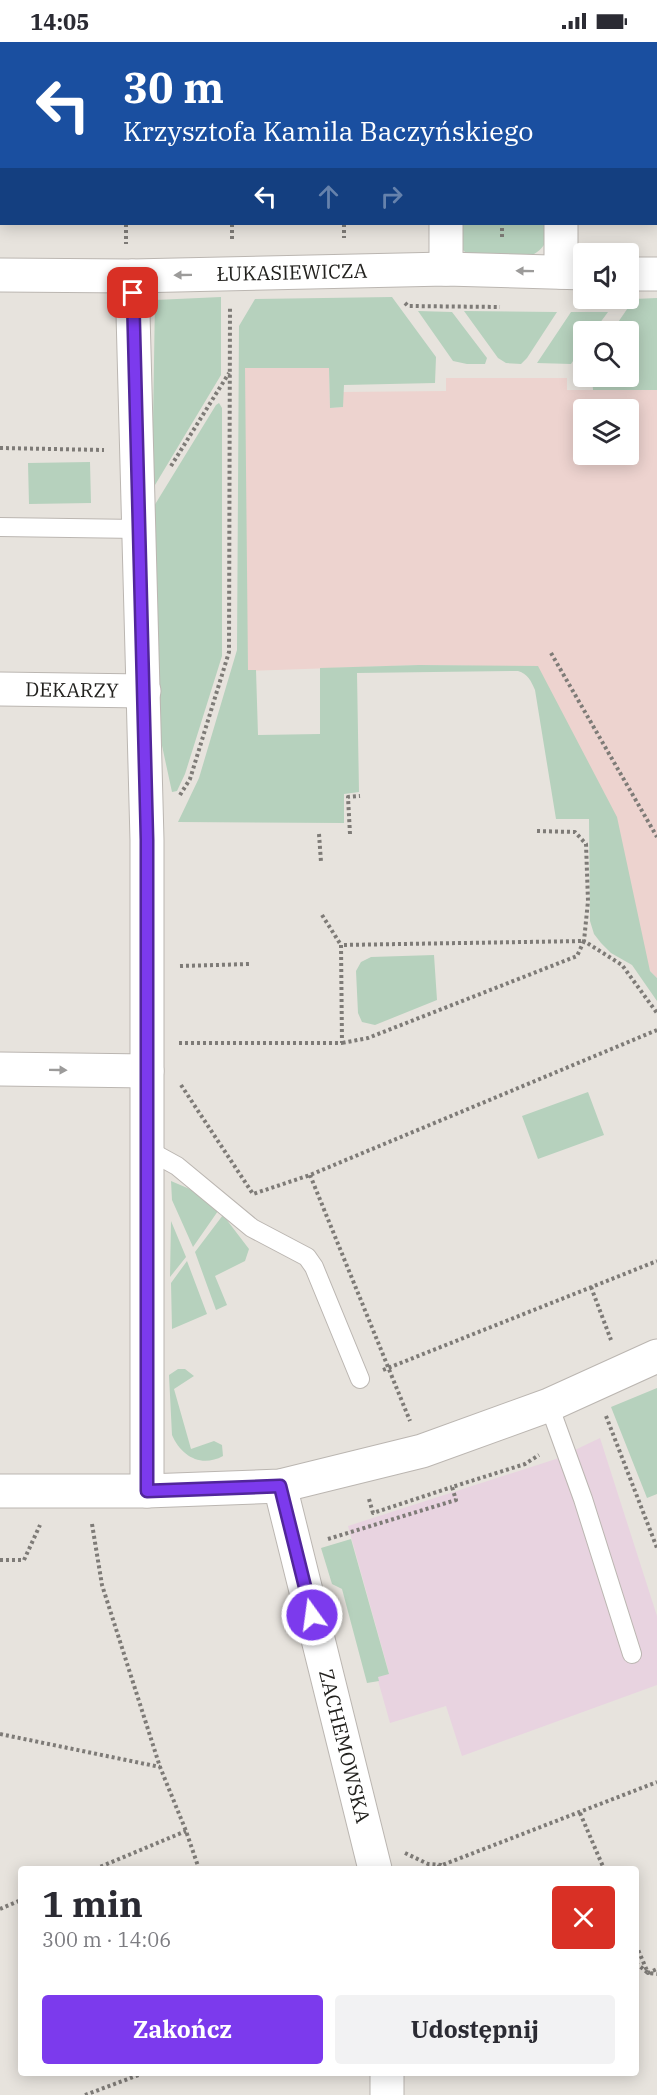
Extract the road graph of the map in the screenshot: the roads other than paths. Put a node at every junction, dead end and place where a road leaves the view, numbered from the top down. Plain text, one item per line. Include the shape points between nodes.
1 (446, 225) edge
2 (561, 225) edge
3 (129, 264) junction
4 (446, 269) junction
5 (572, 272) edge
6 (0, 274) edge
7 (639, 274) edge
8 (657, 274) edge
9 (0, 527) edge
10 (138, 529) junction
11 (0, 689) edge
12 (144, 691) junction
13 (0, 1069) edge
14 (147, 1071) junction
15 (147, 1149) junction
16 (657, 1356) edge
17 (360, 1379) dead end
18 (549, 1405) junction
19 (280, 1486) junction
20 (0, 1491) edge
21 (147, 1491) junction
22 (632, 1654) dead end
23 (386, 1859) edge
24 (387, 2076) edge
25 (387, 2095) edge

1 - 4 street
2 - 5 street
4 -> 3 street, ŁUKASIEWICZA
3 - 6 street, ŁUKASIEWICZA
3 - 10 street
5 -> 4 street, ŁUKASIEWICZA
7 - 8 street
9 - 10 lane
10 - 12 street
11 - 12 street, DEKARZY
12 - 14 street
13 -> 14 street
14 - 15 street
15 - 17 lane via 177,1166 252,1228 307,1257
15 - 21 street
16 - 18 street
18 - 19 street via 422,1451
18 - 22 lane
19 - 21 street
19 - 23 street, ZACHEMOWSKA
20 - 21 street
24 - 25 street

